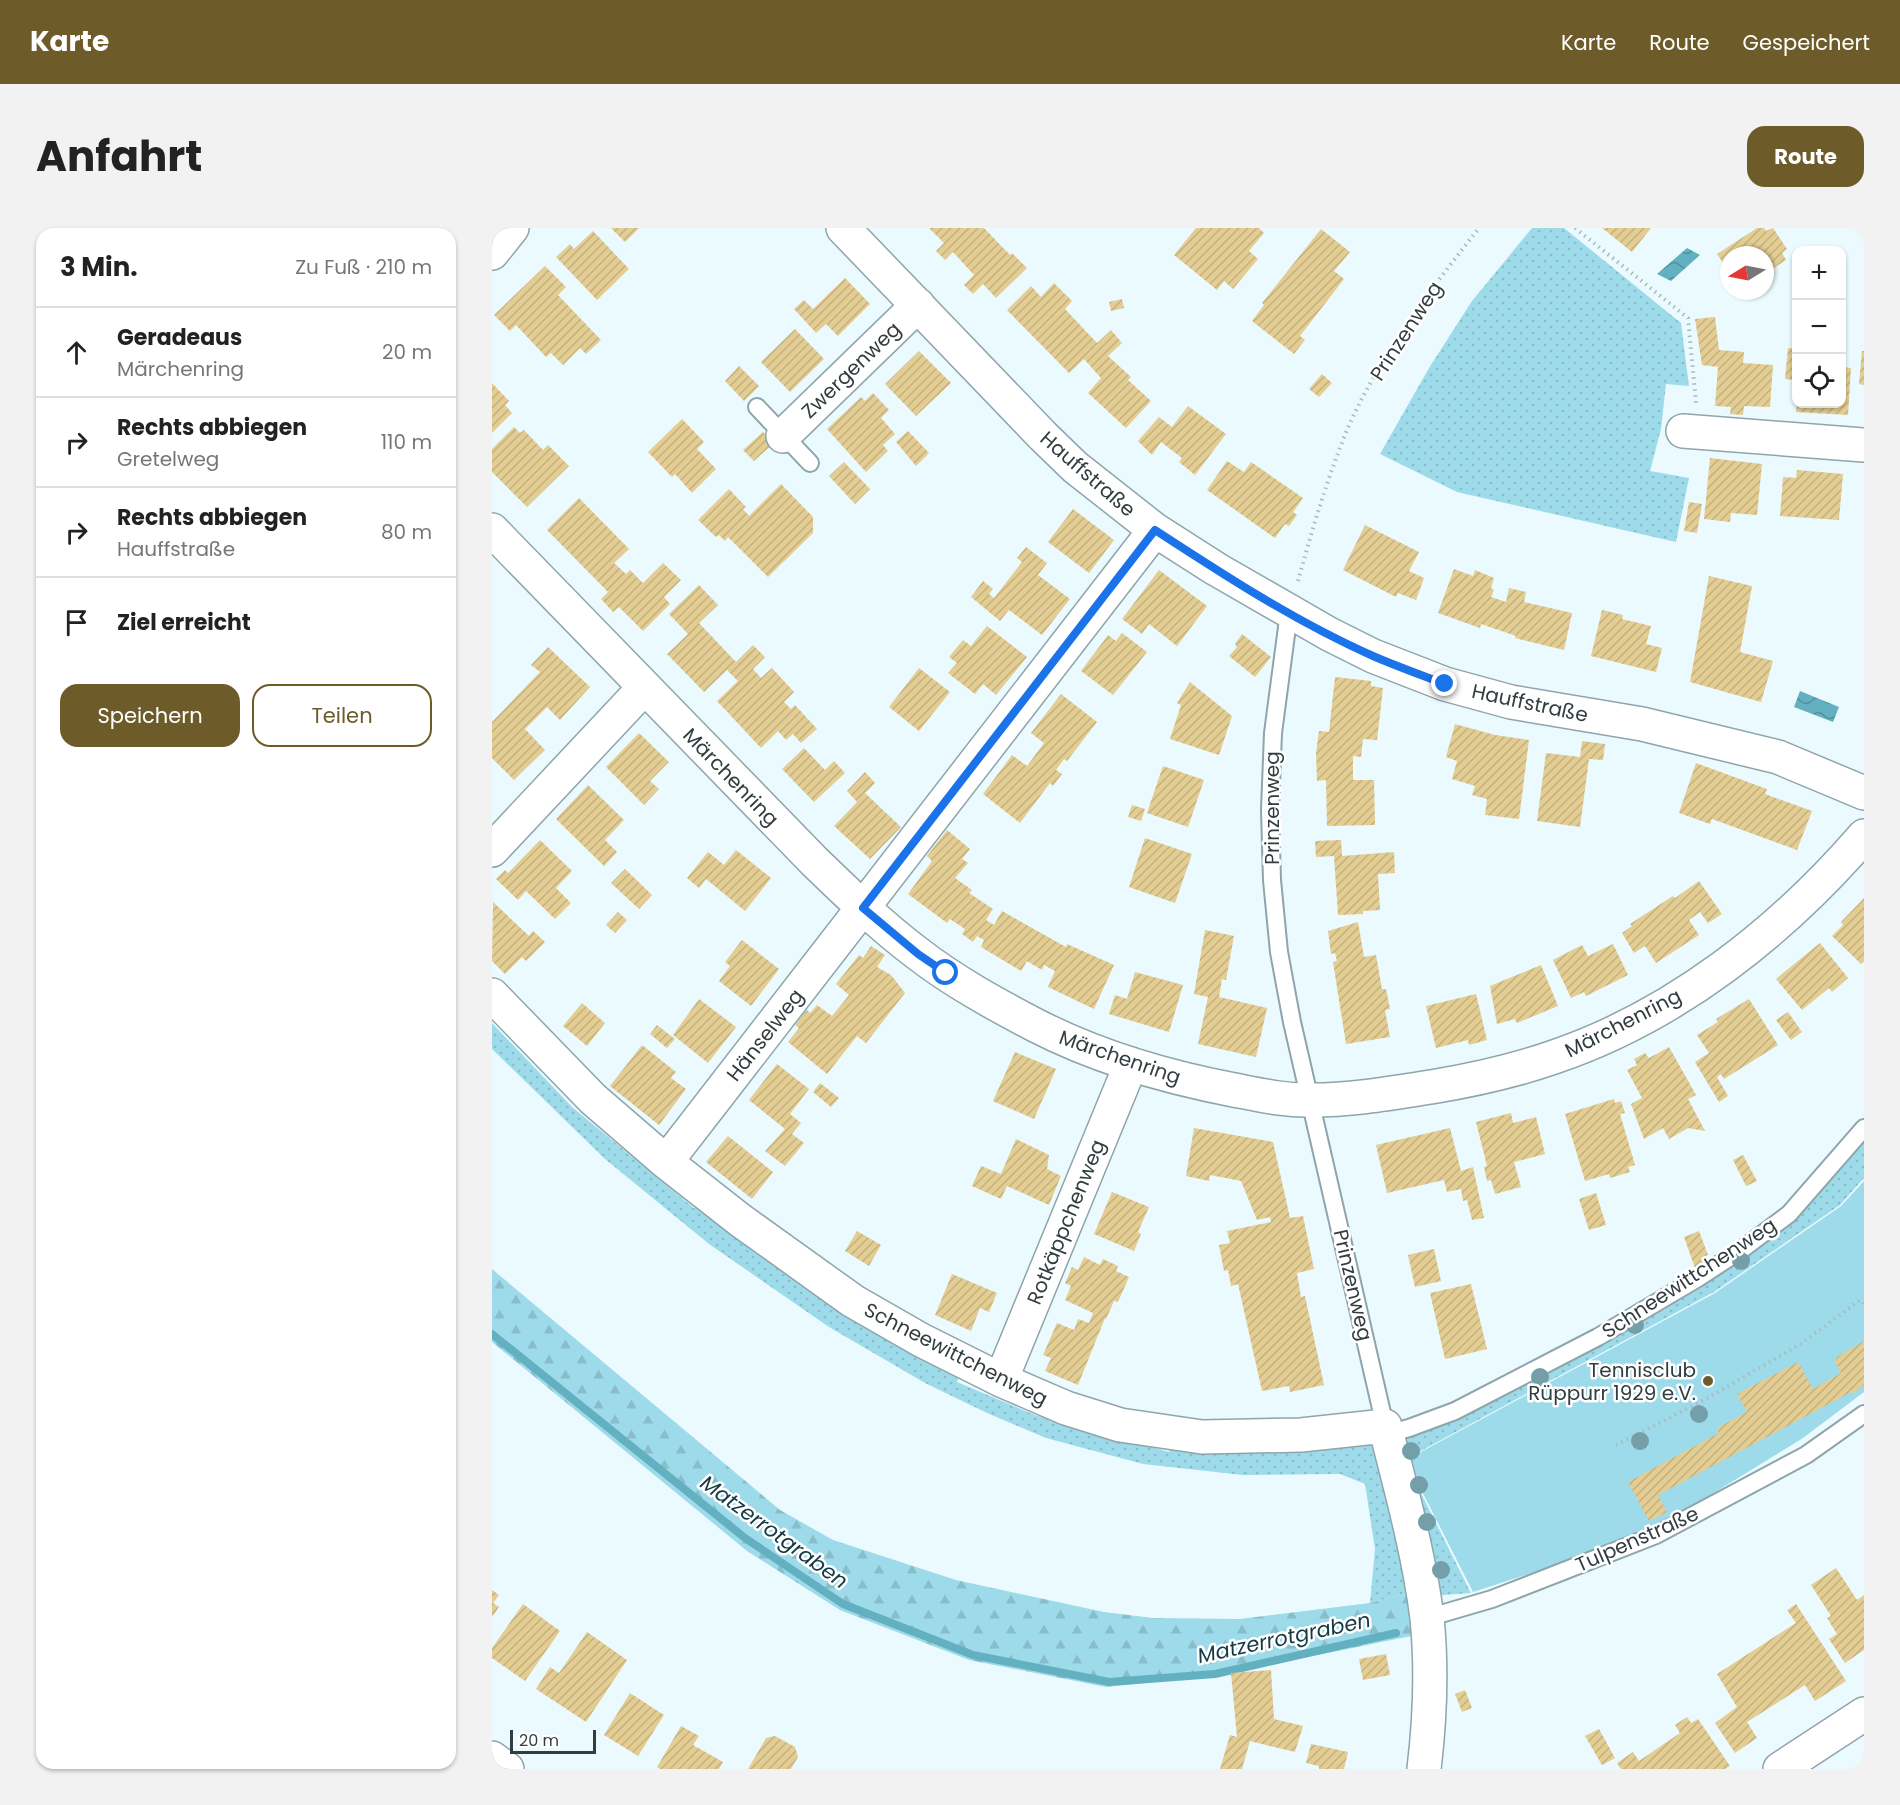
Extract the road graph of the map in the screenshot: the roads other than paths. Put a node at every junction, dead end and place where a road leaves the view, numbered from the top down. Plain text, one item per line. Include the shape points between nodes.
1 (512, 228) edge
2 (843, 228) edge
3 (492, 253) edge
4 (918, 305) junction
5 (757, 408) dead end
6 (1691, 432) road end
7 (783, 436) junction
8 (1864, 445) edge
9 (810, 463) dead end
10 (492, 530) edge
11 (1155, 530) junction
12 (1289, 612) junction
13 (644, 688) junction
14 (1864, 793) edge
15 (1864, 836) edge
16 (492, 850) edge
17 (863, 908) junction
18 (492, 995) edge
19 (1131, 1064) junction
20 (1311, 1100) junction
21 (1864, 1128) edge
22 (666, 1162) junction
23 (1001, 1380) junction
24 (1864, 1414) edge
25 (1386, 1430) junction
26 (1426, 1618) junction
27 (1864, 1714) edge
28 (492, 1758) edge
29 (507, 1769) edge
30 (1424, 1769) edge
31 (1780, 1769) edge

1 - 3 street
2 - 4 street, Hauffstraße
4 - 7 street, Zwergenweg
4 - 11 street, Hauffstraße via 1075,467
5 - 7 lane
6 - 8 street
7 - 9 lane
10 - 13 street, Märchenring
11 - 12 street, Hauffstraße
11 - 17 street, Hänselweg
12 - 14 street, Hauffstraße via 1373,656 1445,684 1511,702 1642,724 1778,757
12 - 20 lane, Prinzenweg via 1273,733 1272,880 1279,952
13 - 16 street
13 - 17 street, Märchenring
15 - 20 street, Märchenring via 1807,896 1740,955 1700,984 1605,1037 1509,1071 1389,1094
17 - 19 street, Märchenring via 918,954 987,999 1080,1046
17 - 22 street, Hänselweg
18 - 22 street, Schneewittchenweg via 593,1099
19 - 20 street, Märchenring via 1219,1087
19 - 23 street, Rotkäppchenweg
20 - 25 lane, Prinzenweg
21 - 25 lane, Schneewittchenweg via 1789,1214 1698,1278 1598,1337 1455,1411 1408,1428
22 - 23 street, Schneewittchenweg via 853,1301
23 - 25 street, Schneewittchenweg via 1066,1408 1120,1425 1202,1437
24 - 26 lane, Tulpenstraße via 1806,1455 1656,1535 1492,1599
25 - 26 street
26 - 30 street via 1430,1689
27 - 31 street
28 - 29 street

